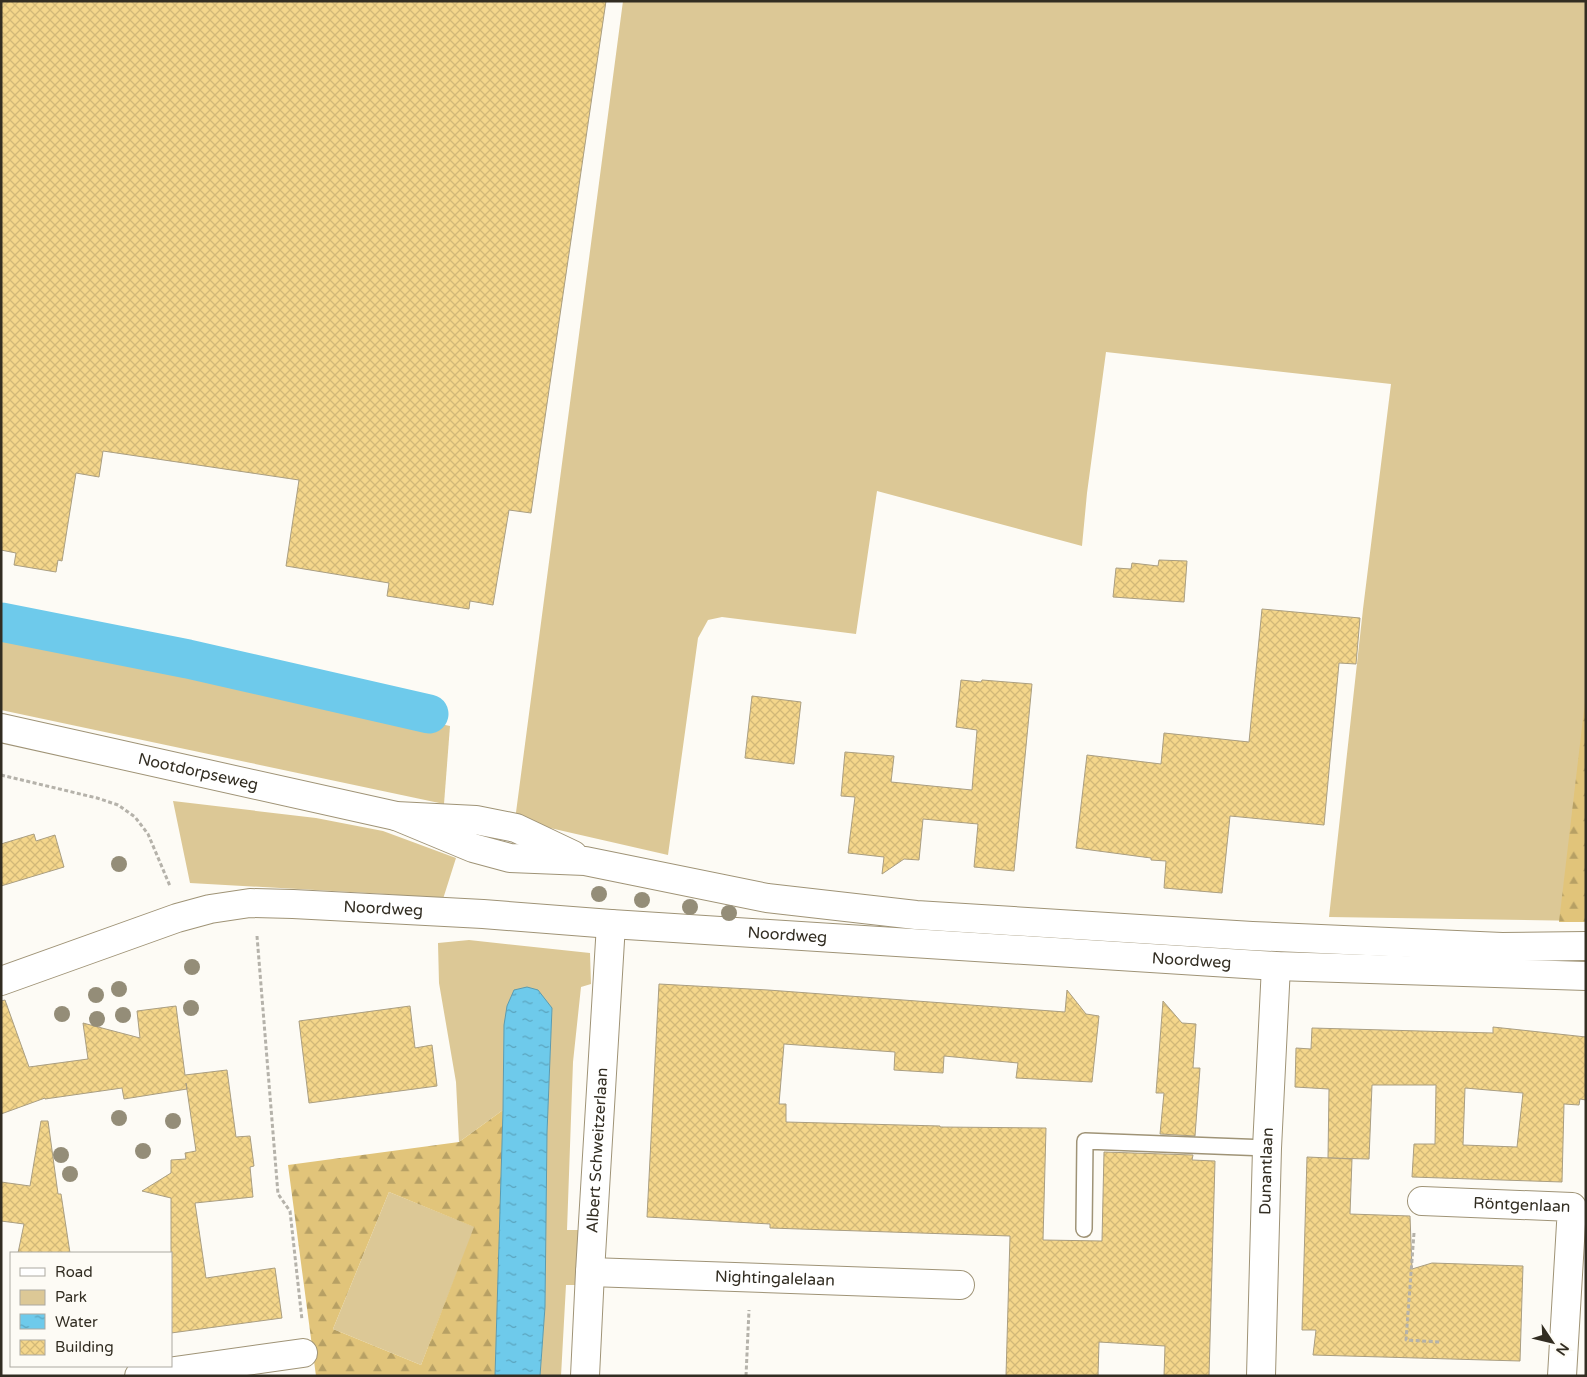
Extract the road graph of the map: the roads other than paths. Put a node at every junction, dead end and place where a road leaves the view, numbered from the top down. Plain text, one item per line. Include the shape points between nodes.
1 (1, 728) edge
2 (585, 861) joint
3 (611, 924) junction
4 (1502, 946) junction
5 (1586, 946) edge
6 (1586, 955) edge
7 (1276, 966) junction
8 (1586, 976) edge
9 (1, 981) edge
10 (1267, 1148) junction
11 (1422, 1201) road end
12 (1084, 1229) dead end
13 (590, 1272) junction
14 (960, 1285) dead end
15 (304, 1354) road end
16 (139, 1376) edge
17 (585, 1376) edge
18 (1262, 1376) edge
19 (1562, 1376) edge

1 - 2 street, Nootdorpseweg via 396,816 492,854 510,858
2 - 4 street, Noordweg via 767,898 916,915 1252,936
3 - 7 street, Noordweg
3 - 9 street, Noordweg via 473,913 250,903 177,918
3 - 13 street, Albert Schweitzerlaan
4 - 5 street, Noordweg
4 - 6 street, Noordweg
7 - 8 street, Noordweg
7 - 10 street, Dunantlaan
10 - 12 lane via 1085,1141
10 - 18 street, Dunantlaan
11 - 19 street, Röntgenlaan via 1572,1207
13 - 14 street, Nightingalelaan
13 - 17 street, Albert Schweitzerlaan
15 - 16 street

